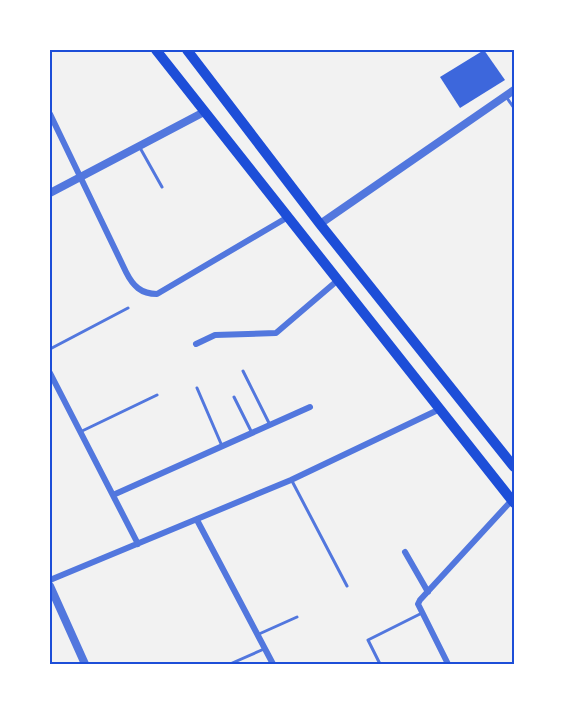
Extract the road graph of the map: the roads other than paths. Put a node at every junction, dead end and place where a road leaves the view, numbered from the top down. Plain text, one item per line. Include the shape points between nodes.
1 (156, 50) edge
2 (192, 51) edge
3 (514, 90) edge
4 (506, 96) junction
5 (514, 108) edge
6 (204, 112) junction
7 (50, 114) edge
8 (139, 146) junction
9 (79, 177) junction
10 (162, 187) dead end
11 (50, 193) edge
12 (288, 217) junction
13 (320, 224) junction
14 (338, 280) junction
15 (128, 308) dead end
16 (195, 344) dead end
17 (50, 350) edge
18 (243, 371) dead end
19 (50, 373) edge
20 (197, 388) dead end
21 (157, 395) dead end
22 (234, 397) dead end
23 (310, 407) dead end
24 (440, 410) junction
25 (270, 424) junction
26 (80, 432) junction
27 (252, 433) junction
28 (222, 446) junction
29 (514, 467) edge
30 (291, 480) junction
31 (113, 495) junction
32 (513, 502) edge
33 (197, 520) junction
34 (138, 544) junction
35 (405, 552) dead end
36 (50, 580) edge
37 (50, 586) edge
38 (346, 586) dead end
39 (428, 592) junction
40 (422, 613) junction
41 (297, 617) dead end
42 (258, 635) junction
43 (265, 649) junction
44 (84, 664) edge
45 (231, 664) edge
46 (273, 664) edge
47 (380, 664) edge
48 (448, 664) edge

1 - 6 main road
2 - 13 main road
3 - 4 street
4 - 5 lane
4 - 13 street
6 - 8 street
6 - 12 main road
7 - 9 street
8 - 9 street
8 - 10 lane
9 - 11 street
9 - 12 street via 132,283 148,294 157,294
12 - 14 main road
13 - 29 main road
14 - 16 street via 276,333 215,335
14 - 24 main road
15 - 17 lane
18 - 25 lane
19 - 26 street
20 - 28 lane
21 - 26 lane
22 - 27 lane
23 - 25 street
24 - 30 street
24 - 32 main road
25 - 27 street
26 - 31 street
27 - 28 street
28 - 31 street
30 - 33 street
30 - 38 lane
31 - 34 street
32 - 39 street
33 - 34 street
33 - 42 street
34 - 36 street
35 - 39 street
37 - 44 street
39 - 40 street via 418,604
40 - 47 lane via 368,640
40 - 48 street
41 - 42 lane
42 - 43 street
43 - 45 lane
43 - 46 street

